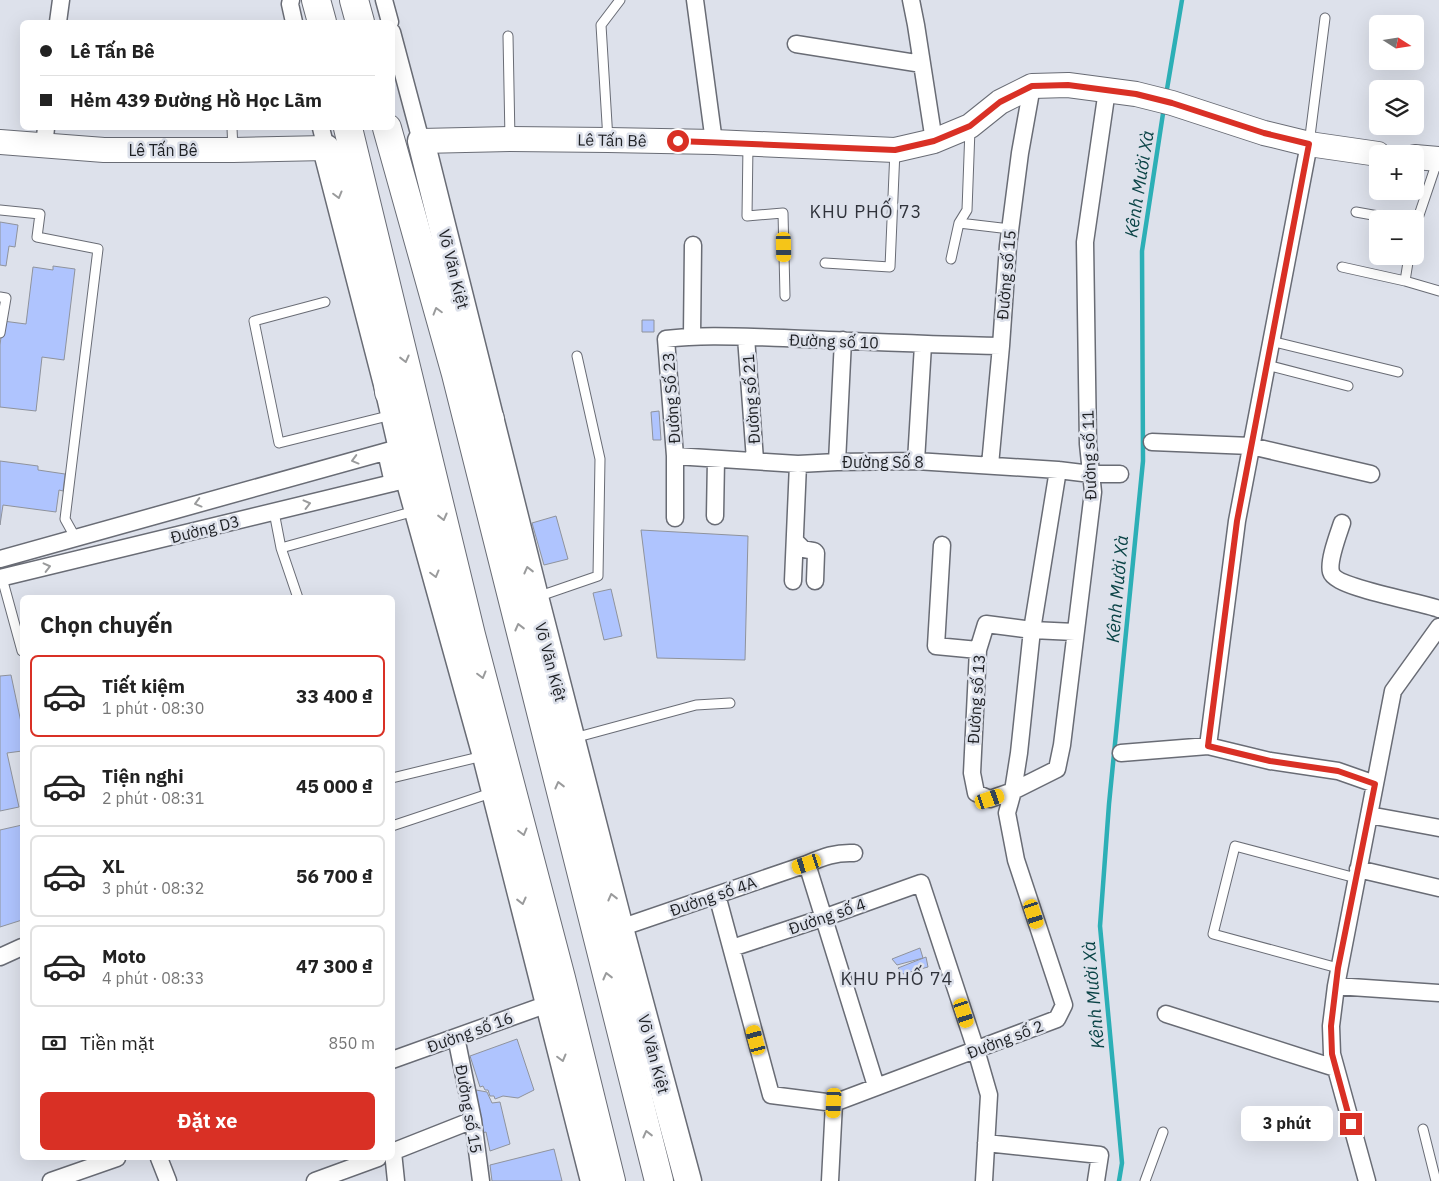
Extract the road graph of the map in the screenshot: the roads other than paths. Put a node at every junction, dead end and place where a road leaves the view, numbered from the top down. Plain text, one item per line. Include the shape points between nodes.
1 (61, 0) edge
2 (316, 0) edge
3 (354, 0) edge
4 (384, 0) edge
5 (620, 0) edge
6 (694, 0) edge
7 (911, 0) edge
8 (1325, 18) dead end
9 (58, 20) edge
10 (321, 20) edge
11 (359, 20) edge
12 (389, 20) edge
13 (508, 36) dead end
14 (395, 43) edge
15 (796, 44) dead end
16 (922, 64) junction
17 (1032, 86) junction
18 (1107, 90) junction
19 (970, 126) junction
20 (349, 130) edge
21 (387, 130) edge
22 (45, 137) edge
23 (323, 138) edge
24 (232, 139) edge
25 (510, 139) junction
26 (608, 140) junction
27 (421, 141) junction
28 (934, 141) junction
29 (0, 142) edge
30 (714, 142) junction
31 (748, 144) junction
32 (1309, 144) junction
33 (895, 150) junction
34 (1369, 153) edge
35 (1431, 158) edge
36 (0, 210) edge
37 (1418, 210) edge
38 (1356, 212) dead end
39 (1369, 214) edge
40 (959, 223) junction
41 (373, 227) junction
42 (1010, 229) junction
43 (693, 245) dead end
44 (951, 259) dead end
45 (826, 263) dead end
46 (1408, 265) edge
47 (1342, 267) dead end
48 (1405, 281) junction
49 (1439, 291) edge
50 (785, 296) dead end
51 (0, 297) edge
52 (325, 302) dead end
53 (0, 333) edge
54 (692, 336) junction
55 (746, 337) junction
56 (666, 340) joint
57 (842, 340) junction
58 (1271, 341) junction
59 (922, 345) junction
60 (1001, 346) junction
61 (576, 356) dead end
62 (1267, 365) junction
63 (1398, 372) dead end
64 (456, 374) junction
65 (1348, 386) dead end
66 (391, 403) junction
67 (490, 418) junction
68 (1152, 442) dead end
69 (1251, 446) junction
70 (394, 449) junction
71 (675, 456) junction
72 (716, 459) junction
73 (755, 460) junction
74 (916, 461) junction
75 (837, 462) junction
76 (798, 464) junction
77 (990, 465) junction
78 (1058, 470) junction
79 (1091, 474) junction
80 (1120, 474) dead end
81 (1371, 474) dead end
82 (401, 481) junction
83 (418, 510) junction
84 (274, 512) junction
85 (715, 516) dead end
86 (675, 518) dead end
87 (1342, 523) dead end
88 (75, 537) junction
89 (795, 541) junction
90 (942, 545) dead end
91 (281, 548) junction
92 (0, 559) edge
93 (1, 578) edge
94 (794, 581) dead end
95 (815, 581) dead end
96 (297, 595) edge
97 (535, 598) junction
98 (1439, 609) edge
99 (1032, 630) junction
100 (1075, 632) junction
101 (1437, 632) edge
102 (20, 644) edge
103 (978, 650) junction
104 (730, 703) dead end
105 (572, 739) junction
106 (1208, 746) junction
107 (1121, 753) dead end
108 (486, 756) junction
109 (395, 777) edge
110 (1375, 784) junction
111 (1013, 791) junction
112 (494, 792) junction
113 (1369, 815) junction
114 (395, 825) edge
115 (1439, 828) edge
116 (854, 852) dead end
117 (807, 864) junction
118 (1357, 874) junction
119 (1439, 888) edge
120 (717, 895) junction
121 (823, 918) junction
122 (620, 928) junction
123 (20, 948) edge
124 (732, 948) junction
125 (0, 957) edge
126 (1338, 968) junction
127 (1336, 986) junction
128 (1439, 993) edge
129 (548, 1004) junction
130 (1166, 1014) dead end
131 (456, 1037) junction
132 (976, 1050) junction
133 (395, 1059) edge
134 (1335, 1068) junction
135 (876, 1086) junction
136 (834, 1103) junction
137 (473, 1120) junction
138 (1423, 1129) dead end
139 (1163, 1132) dead end
140 (986, 1143) junction
141 (395, 1151) edge
142 (111, 1160) edge
143 (160, 1160) edge
144 (373, 1160) edge
145 (394, 1160) edge
146 (51, 1181) edge
147 (168, 1181) edge
148 (315, 1181) edge
149 (396, 1181) edge
150 (481, 1181) edge
151 (594, 1181) edge
152 (611, 1181) edge
153 (659, 1181) edge
154 (688, 1181) edge
155 (830, 1181) edge
156 (984, 1181) edge
157 (1096, 1181) edge
158 (1145, 1181) edge
159 (1367, 1181) edge
160 (1436, 1181) edge

1 - 9 street
2 - 10 highway
3 - 11 highway
4 - 12 street
5 - 26 lane via 601,25
6 - 30 street
7 - 16 street
8 - 32 lane
13 - 25 lane
14 - 27 street
15 - 16 street
16 - 28 street
17 - 18 street, Lê Tấn Bê via 1068,85
17 - 19 street, Lê Tấn Bê via 1000,102
17 - 42 street, Đường số 15
18 - 32 street, Lê Tấn Bê via 1172,103
18 - 79 street, Đường số 11 via 1085,242
19 - 28 street, Lê Tấn Bê
19 - 40 lane via 967,210
20 - 41 highway
64 -> 21 highway, Võ Văn Kiệt
22 - 24 street, Lê Tấn Bê via 104,150
22 - 29 street, Lê Tấn Bê
23 - 24 street, Lê Tấn Bê
23 -> 66 main road
25 - 26 street, Lê Tấn Bê
25 - 27 street, Lê Tấn Bê
26 - 30 street, Lê Tấn Bê
27 - 67 main road, Võ Văn Kiệt
28 - 33 street, Lê Tấn Bê
30 - 31 street, Lê Tấn Bê
31 - 33 street, Lê Tấn Bê
31 - 50 lane via 747,216 783,213
32 - 34 street, Lê Tấn Bê
32 - 58 street
33 - 45 lane via 890,267
35 - 37 lane
36 - 88 lane via 40,214 38,237 98,248 65,519
38 - 39 lane
40 - 42 lane
40 - 44 lane
41 - 66 highway
41 -> 152 highway via 469,626
42 - 60 street, Đường số 15
43 - 54 street
46 - 48 lane
47 - 48 lane
48 - 49 lane
51 - 53 lane via 6,298
52 - 66 lane via 254,320 279,443
54 - 55 street, Đường số 10
54 - 56 street, Đường số 10
55 - 57 street, Đường số 10
55 - 73 street, Đường số 21
56 - 71 street, Đường Số 23
57 - 59 street, Đường số 10
57 - 75 street
58 - 62 street
58 - 63 lane
59 - 60 street, Đường số 10
59 - 74 street
60 - 77 street, Đường số 15
61 - 97 lane via 600,459 598,576
62 - 65 lane
62 - 69 street
64 - 67 highway
153 -> 64 highway, Võ Văn Kiệt
66 - 70 main road
97 -> 67 main road, Võ Văn Kiệt
68 - 69 street
69 - 81 street
69 - 106 street via 1237,521
70 - 82 main road
70 -> 88 street, Đường D3
71 - 72 street, Đường Số 8
71 - 86 street, Đường Số 23
72 - 73 street, Đường Số 8
72 - 85 street
73 - 76 street, Đường Số 8
74 - 75 street, Đường Số 8
74 - 77 street, Đường Số 8
75 - 76 street, Đường Số 8
76 - 89 street
77 - 78 street, Đường Số 8
78 - 79 street, Đường Số 8
78 - 99 street
79 - 80 street, Đường Số 8
79 - 100 street, Đường số 11 via 1094,492
82 - 83 main road
84 -> 82 street, Đường D3
83 - 91 lane
83 -> 108 main road
84 - 91 lane
93 -> 84 street, Đường D3
87 - 98 street via 1331,563 1333,576 1346,584
88 - 92 street, Đường D3
89 - 94 street
89 - 95 street via 803,549 816,553
90 - 103 street via 936,646
91 - 96 lane
93 - 102 lane
97 - 105 main road, Võ Văn Kiệt
99 - 100 street
99 - 103 street, Đường số 13 via 986,624
99 - 111 street, Đường số 2
100 - 111 street, Đường số 11 via 1057,769
101 - 110 street via 1393,691
103 - 111 street, Đường số 13 via 972,773 976,794 990,799
104 - 105 lane via 696,705
122 -> 105 main road, Võ Văn Kiệt
106 - 107 street
106 - 110 street via 1270,761 1338,771
108 - 109 lane
108 - 112 main road
110 - 113 street
111 - 132 street, Đường số 2 via 1007,813 1016,860 1064,1005 1057,1019
112 - 114 lane
112 -> 129 main road
113 - 115 street
113 - 118 street
116 - 117 street, Đường số 4A via 826,855
117 - 120 street, Đường số 4A
117 - 121 street
118 - 119 street
118 - 126 street
118 - 126 lane via 1235,846 1213,934
120 - 122 street, Đường số 4A
120 - 124 street
121 - 124 street, Đường số 4
121 - 132 street, Đường số 4 via 921,883
121 - 135 street
122 - 154 main road, Võ Văn Kiệt
123 - 125 street
124 - 136 street, Đường số 2 via 771,1095
126 - 127 street
127 - 128 street
127 - 134 street via 1331,1026
129 - 131 street, Đường số 16
129 -> 151 main road
130 - 134 street
131 - 133 street, Đường số 16
131 - 137 street, Đường số 15
132 - 135 street, Đường số 2
132 - 140 street via 989,1095
134 - 159 street
135 - 136 street, Đường số 2
136 - 155 street
137 - 141 street
137 - 150 street, Đường số 15
138 - 160 lane
139 - 158 lane
140 - 156 street
140 - 157 street via 1100,1155
142 - 146 street
143 - 147 street
144 - 148 street
145 - 149 street

